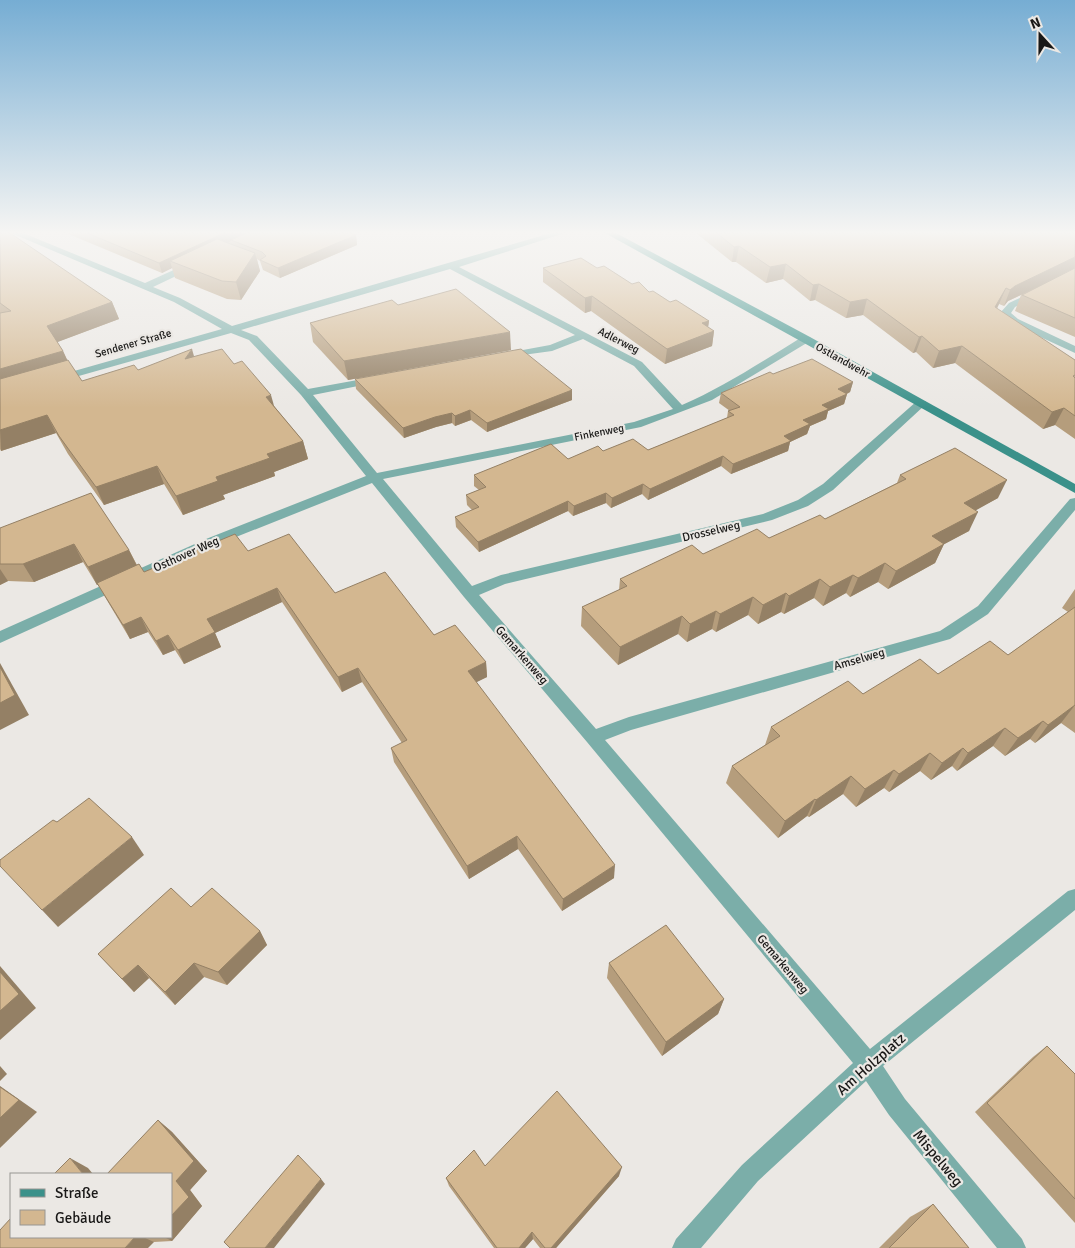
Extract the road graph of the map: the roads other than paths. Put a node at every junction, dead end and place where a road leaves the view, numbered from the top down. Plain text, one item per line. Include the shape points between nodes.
1 (154, 291) edge
2 (364, 291) edge
3 (499, 291) edge
4 (717, 291) edge
5 (1040, 291) edge
6 (228, 328) junction
7 (583, 336) junction
8 (806, 339) junction
9 (1075, 350) edge
10 (494, 358) edge
11 (387, 378) edge
12 (48, 382) edge
13 (305, 393) junction
14 (921, 404) junction
15 (680, 410) junction
16 (375, 477) junction
17 (1075, 489) edge
18 (1075, 502) edge
19 (469, 593) junction
20 (0, 637) edge
21 (593, 737) junction
22 (1075, 898) edge
23 (868, 1064) junction
24 (685, 1248) edge
25 (1013, 1248) edge

1 - 6 street, Gemarkenweg
2 - 6 street, Sendener Straße
3 - 7 street, Adlerweg
4 - 8 street, Ostlandwehr
5 - 9 street via 1012,305 1005,313 1014,321
6 - 12 street, Sendener Straße
6 - 13 street, Gemarkenweg via 253,338
7 - 10 street via 552,348
7 - 15 street, Adlerweg via 638,364
8 - 14 street, Ostlandwehr
8 - 15 street, Finkenweg via 716,394
11 - 13 street
13 - 16 street, Gemarkenweg
14 - 17 street, Ostlandwehr
14 - 19 street, Drosselweg via 828,487 803,503 767,517 501,580
15 - 16 street, Finkenweg via 636,425
16 - 19 street, Gemarkenweg
16 - 20 street, Osthover Weg via 211,542
18 - 21 street, Amselweg via 983,610 946,635
19 - 21 street, Gemarkenweg
21 - 23 street, Gemarkenweg
22 - 23 street, Am Holzplatz
23 - 24 street, Am Holzplatz via 750,1173
23 - 25 street, Mispelweg via 897,1107

